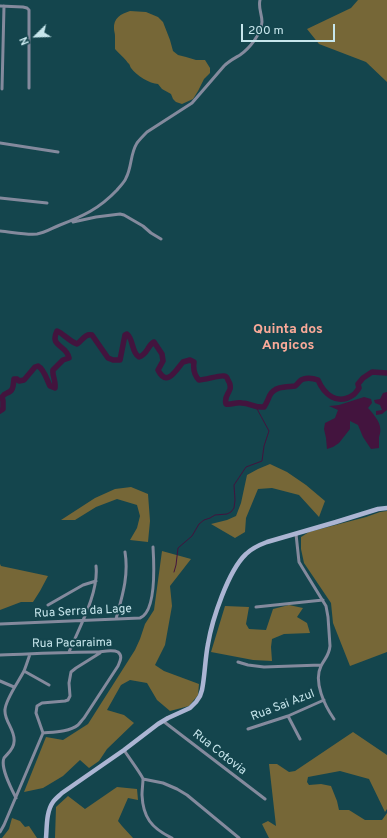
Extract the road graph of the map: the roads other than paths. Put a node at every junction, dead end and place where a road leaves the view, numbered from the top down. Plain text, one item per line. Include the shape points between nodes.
1 (260, 0) edge
2 (0, 6) edge
3 (4, 6) junction
4 (29, 88) dead end
5 (2, 89) dead end
6 (0, 143) edge
7 (58, 152) dead end
8 (0, 198) edge
9 (47, 203) dead end
10 (69, 222) junction
11 (0, 231) edge
12 (161, 239) dead end
13 (387, 508) edge
14 (296, 534) junction
15 (153, 547) dead end
16 (124, 552) dead end
17 (96, 566) dead end
18 (96, 580) junction
19 (323, 600) junction
20 (48, 605) dead end
21 (256, 607) dead end
22 (116, 619) junction
23 (83, 620) junction
24 (0, 624) edge
25 (68, 652) junction
26 (82, 652) junction
27 (101, 652) junction
28 (30, 654) junction
29 (0, 655) edge
30 (86, 662) junction
31 (238, 662) dead end
32 (321, 665) junction
33 (24, 671) junction
34 (0, 681) edge
35 (49, 685) dead end
36 (14, 687) junction
37 (324, 700) junction
38 (288, 716) junction
39 (334, 719) dead end
40 (163, 721) junction
41 (248, 729) dead end
42 (43, 733) junction
43 (300, 739) dead end
44 (124, 750) junction
45 (143, 779) junction
46 (16, 798) junction
47 (265, 799) dead end
48 (0, 832) edge
49 (46, 838) edge
50 (172, 838) edge
51 (239, 838) edge

1 - 10 street via 261,27 249,46 228,62 192,102 141,138 134,148 126,179 108,199 96,209
2 - 3 street
3 - 4 street via 23,7 29,10
3 - 5 street
6 - 7 street
8 - 9 street
10 - 11 street via 37,234
10 - 12 street via 120,214
13 - 14 main road
14 - 19 street via 299,562
14 - 40 main road via 267,542 245,554 226,586 213,623 200,696 190,708
15 - 22 street, Rua Serra da Lage via 154,579 148,611 140,618
16 - 22 street via 125,583
17 - 18 street
18 - 20 street
18 - 23 street
19 - 21 street
19 - 32 street via 327,609 330,646
22 - 23 street, Rua Serra da Lage
23 - 24 street, Rua Serra da Lage
23 - 25 street
25 - 26 street, Rua Pacaraima
25 - 28 street, Rua Pacaraima
26 - 27 street, Rua Pacaraima
26 - 30 street
27 - 30 street
27 - 42 street, Rua Pacaraima via 116,651 120,654 121,660 84,718 70,729
28 - 29 street, Rua Pacaraima
28 - 33 street
30 - 42 street via 71,672 68,700 37,706 36,713
31 - 32 street via 264,667
32 - 37 street via 318,679
33 - 35 street
33 - 36 street
34 - 36 street
36 - 46 street via 5,710 14,744 2,764
37 - 38 street, Rua Sai Azul
37 - 39 street
38 - 41 street, Rua Sai Azul
38 - 43 street
40 - 44 main road
40 - 47 street, Rua Cotovia
42 - 46 street
44 - 45 street
44 - 49 main road via 54,800 48,814
45 - 50 street via 143,808 148,819 155,828
45 - 51 street via 163,783 187,795
46 - 48 street

